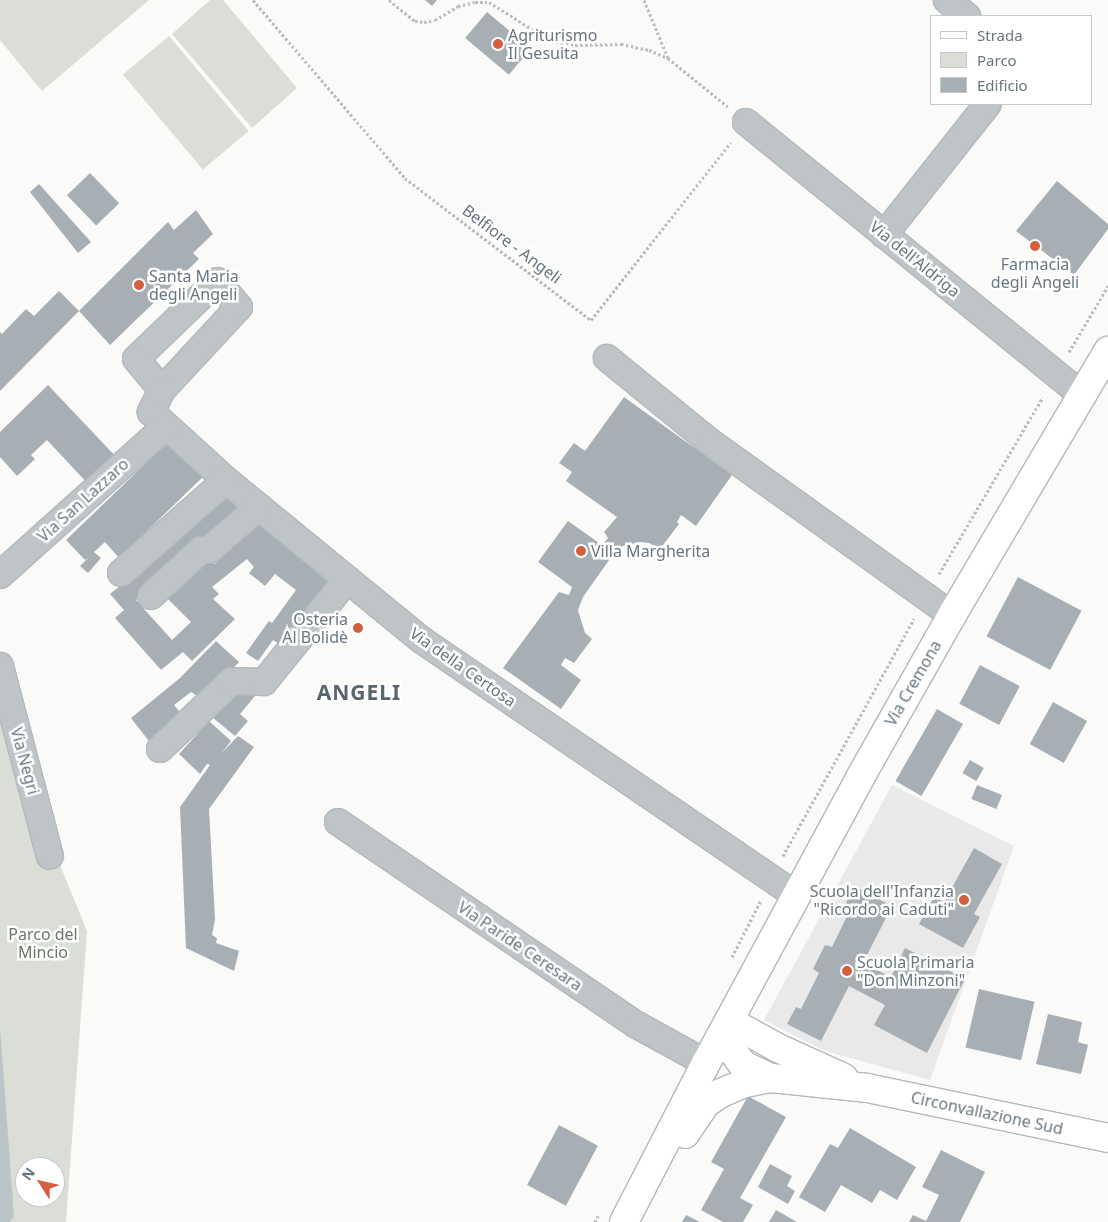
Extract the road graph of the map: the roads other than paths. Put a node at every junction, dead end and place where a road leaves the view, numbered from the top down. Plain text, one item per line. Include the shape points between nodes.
1 (947, 0) edge
2 (966, 15) edge
3 (987, 105) edge
4 (746, 122) road end
5 (884, 235) junction
6 (1108, 351) edge
7 (608, 358) dead end
8 (1084, 396) junction
9 (160, 409) joint
10 (226, 480) junction
11 (258, 506) junction
12 (121, 573) dead end
13 (0, 575) edge
14 (347, 580) junction
15 (151, 596) dead end
16 (952, 615) junction
17 (0, 666) edge
18 (160, 749) dead end
19 (338, 822) dead end
20 (50, 856) dead end
21 (795, 895) junction
22 (729, 1021) junction
23 (706, 1063) junction
24 (771, 1078) junction
25 (866, 1088) junction
26 (1108, 1138) edge
27 (624, 1222) edge
28 (632, 1222) edge

1 - 2 street
3 - 5 street
4 - 5 street, Via dell'Aldriga
5 - 8 street, Via dell'Aldriga
6 - 8 main road, Via Cremona
7 - 16 street via 710,442
8 - 16 main road, Via Cremona
9 - 10 street, Via della Certosa
9 - 13 street, Via San Lazzaro
10 - 11 street, Via della Certosa
10 - 12 street
11 - 14 street, Via della Certosa
11 - 15 street via 209,550 201,550
14 - 18 street via 264,682 232,681
14 - 21 street, Via della Certosa via 422,641
16 - 21 main road, Via Cremona
17 - 20 street, Via Negri
19 - 23 street, Via Paride Ceresara via 637,1025
21 - 22 main road, Via Cremona
22 - 23 main road, Via Cremona
22 - 24 main road, Circonvallazione Sud via 734,1053 743,1065
22 - 25 main road, Circonvallazione Sud via 778,1048
23 - 27 main road, Via Cremona
24 - 25 main road, Circonvallazione Sud
24 - 28 main road, Circonvallazione Sud via 729,1090 706,1104 692,1121 656,1188
25 - 26 main road, Circonvallazione Sud

